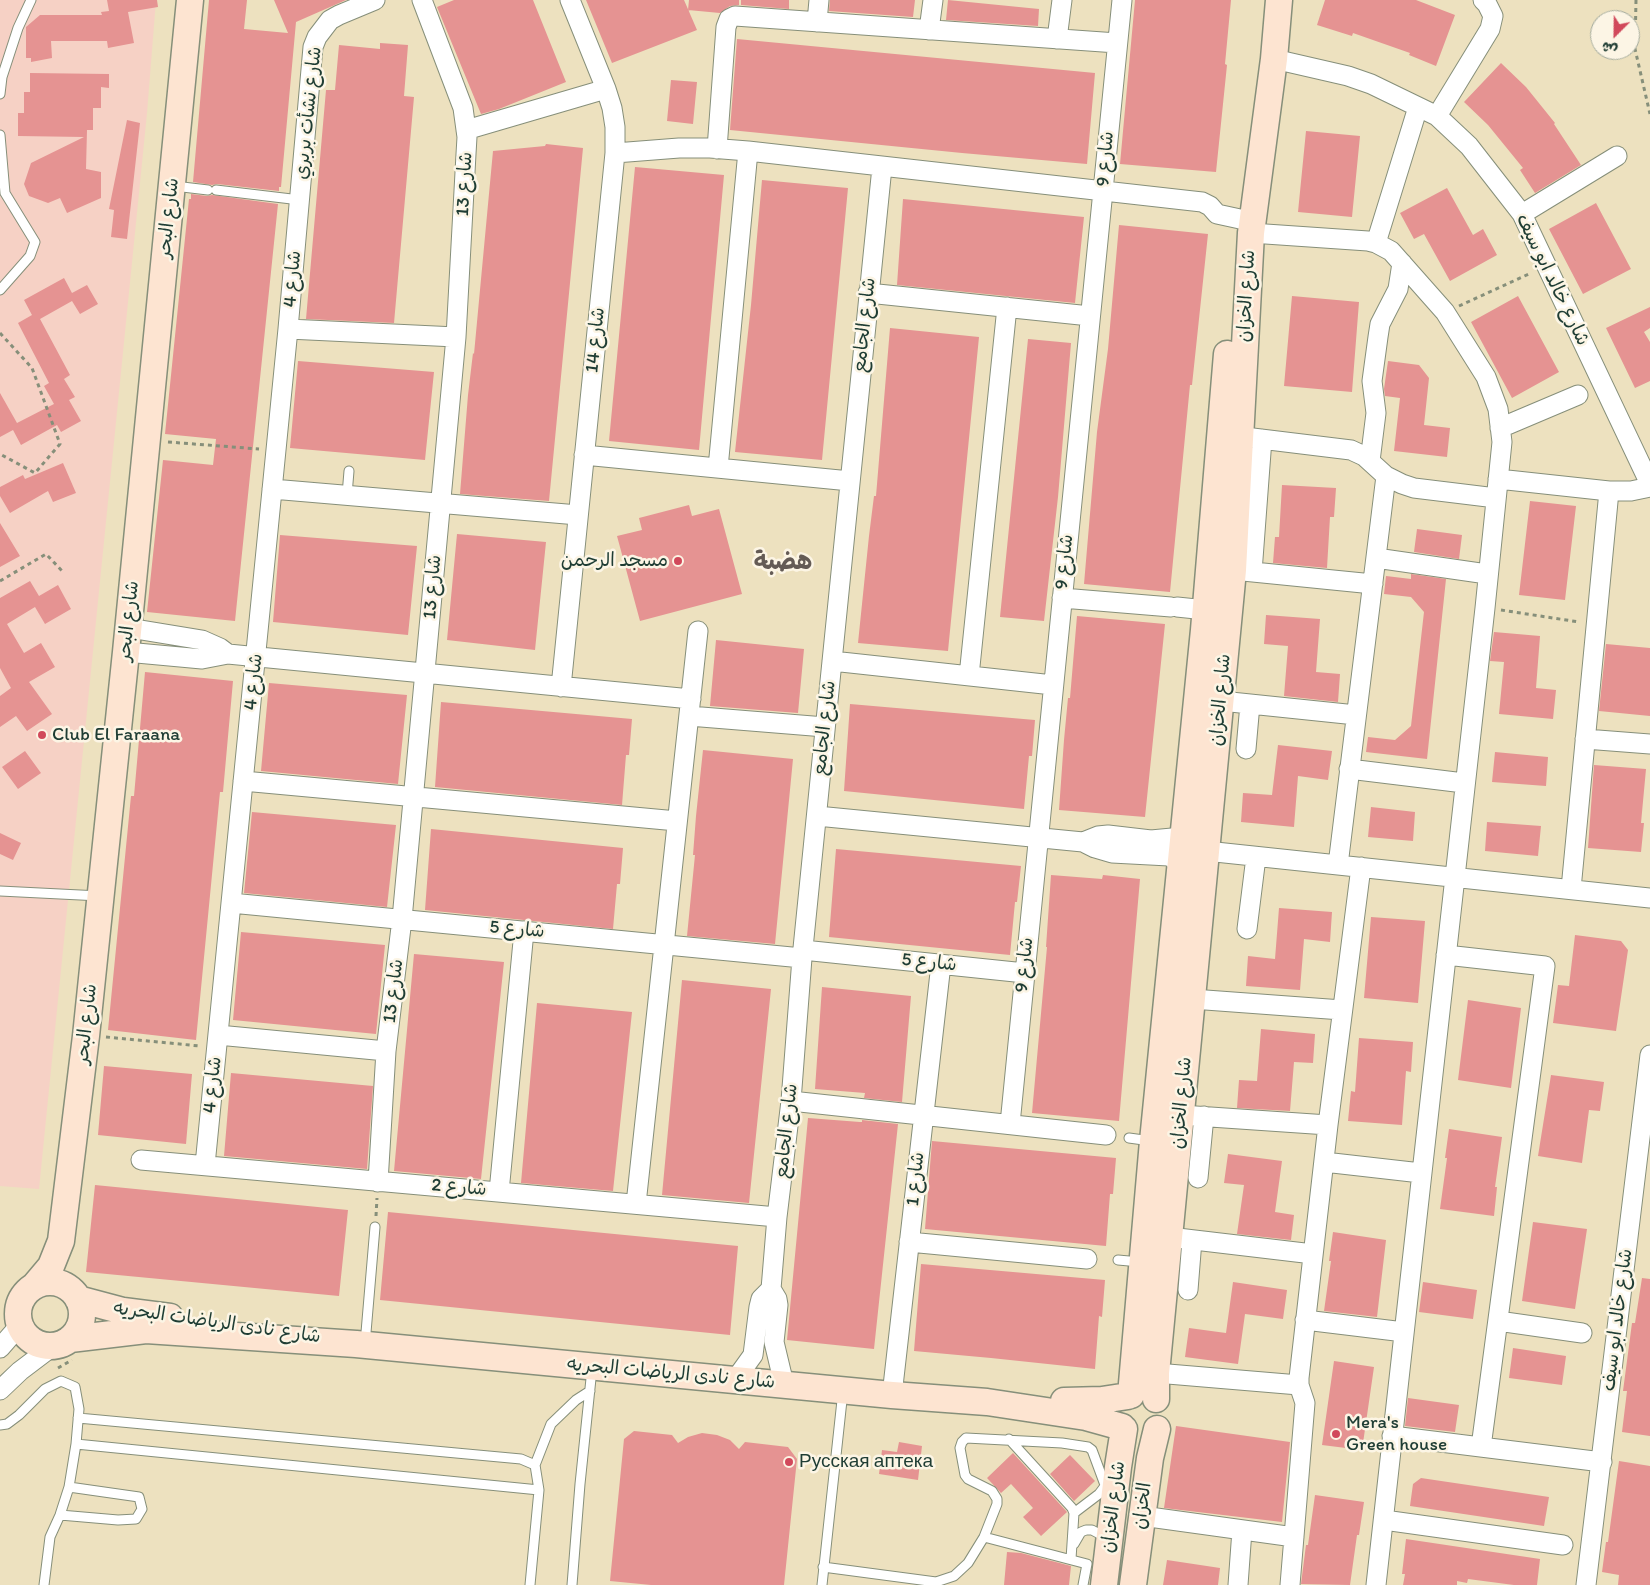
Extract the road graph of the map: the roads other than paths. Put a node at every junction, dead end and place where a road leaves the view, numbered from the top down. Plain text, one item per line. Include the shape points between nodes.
1 (31, 0) edge
2 (190, 0) edge
3 (375, 0) edge
4 (422, 0) edge
5 (570, 0) edge
6 (819, 0) edge
7 (933, 0) edge
8 (1062, 0) edge
9 (1122, 0) edge
10 (1262, 0) edge
11 (1279, 0) edge
12 (1483, 0) edge
13 (817, 22) junction
14 (929, 30) junction
15 (1057, 39) junction
16 (1117, 43) junction
17 (1274, 59) junction
18 (1, 77) edge
19 (606, 89) junction
20 (0, 94) edge
21 (1418, 107) junction
22 (1437, 116) junction
23 (466, 130) junction
24 (0, 135) edge
25 (717, 149) junction
26 (748, 151) junction
27 (615, 153) junction
28 (1617, 156) dead end
29 (882, 166) junction
30 (172, 186) junction
31 (1103, 192) junction
32 (300, 200) junction
33 (1522, 214) junction
34 (1245, 226) junction
35 (1376, 243) junction
36 (1402, 263) junction
37 (0, 290) edge
38 (868, 293) junction
39 (1007, 307) junction
40 (1090, 316) junction
41 (288, 329) junction
42 (456, 338) junction
43 (1578, 395) dead end
44 (1500, 428) junction
45 (1240, 436) junction
46 (584, 455) junction
47 (1370, 461) junction
48 (718, 468) junction
49 (349, 470) dead end
50 (1386, 476) junction
51 (850, 481) junction
52 (1650, 486) edge
53 (1497, 488) junction
54 (272, 490) junction
55 (1610, 491) junction
56 (347, 495) junction
57 (440, 503) junction
58 (578, 515) junction
59 (1376, 558) junction
60 (1242, 571) junction
61 (1487, 574) junction
62 (1373, 584) junction
63 (1062, 598) junction
64 (1206, 610) junction
65 (698, 631) dead end
66 (127, 640) junction
67 (256, 656) junction
68 (832, 661) junction
69 (424, 673) junction
70 (969, 676) junction
71 (1053, 685) junction
72 (561, 687) junction
73 (1221, 701) junction
74 (1250, 704) junction
75 (690, 708) junction
76 (1356, 715) junction
77 (825, 727) junction
78 (1585, 739) junction
79 (1650, 744) edge
80 (1246, 749) dead end
81 (1349, 769) junction
82 (243, 781) junction
83 (1464, 783) junction
84 (413, 797) junction
85 (816, 816) junction
86 (677, 821) junction
87 (1183, 837) junction
88 (1038, 838) junction
89 (1083, 842) junction
90 (1206, 851) junction
91 (1256, 857) junction
92 (1338, 865) junction
93 (1361, 867) junction
94 (1180, 868) junction
95 (1455, 877) junction
96 (1571, 889) junction
97 (0, 891) edge
98 (100, 896) junction
99 (1650, 898) edge
100 (231, 903) junction
101 (402, 919) junction
102 (1247, 929) dead end
103 (524, 931) junction
104 (664, 944) junction
105 (803, 954) junction
106 (1446, 954) junction
107 (941, 964) junction
108 (1025, 973) junction
109 (1192, 998) junction
110 (1342, 1010) junction
111 (217, 1041) junction
112 (386, 1051) junction
113 (1650, 1055) edge
114 (791, 1101) junction
115 (924, 1115) junction
116 (1192, 1116) junction
117 (1010, 1124) junction
118 (1328, 1125) junction
119 (1106, 1135) dead end
120 (141, 1160) dead end
121 (1324, 1162) junction
122 (205, 1165) junction
123 (1421, 1173) junction
124 (1198, 1178) dead end
125 (378, 1182) junction
126 (499, 1192) junction
127 (636, 1204) junction
128 (777, 1217) junction
129 (375, 1227) road end
130 (1180, 1239) junction
131 (61, 1241) junction
132 (909, 1242) junction
133 (1313, 1254) junction
134 (1087, 1259) dead end
135 (33, 1286) junction
136 (771, 1289) junction
137 (1188, 1290) dead end
138 (75, 1295) junction
139 (0, 1296) edge
140 (1305, 1320) junction
141 (13, 1321) edge
142 (1498, 1321) junction
143 (1404, 1332) junction
144 (1582, 1333) dead end
145 (361, 1345) junction
146 (0, 1348) edge
147 (64, 1353) junction
148 (1156, 1373) junction
149 (591, 1379) junction
150 (735, 1380) junction
151 (784, 1384) junction
152 (1299, 1385) junction
153 (0, 1390) edge
154 (843, 1390) junction
155 (892, 1395) junction
156 (1138, 1397) junction
157 (987, 1402) junction
158 (78, 1418) junction
159 (0, 1425) edge
160 (1123, 1428) junction
161 (1157, 1428) junction
162 (1392, 1436) junction
163 (1009, 1440) junction
164 (76, 1444) junction
165 (1481, 1447) junction
166 (1602, 1462) junction
167 (535, 1465) junction
168 (1112, 1476) junction
169 (69, 1486) junction
170 (539, 1490) junction
171 (1074, 1513) junction
172 (60, 1515) junction
173 (1142, 1516) junction
174 (1384, 1520) junction
175 (1242, 1530) junction
176 (984, 1537) junction
177 (1294, 1537) junction
178 (1109, 1541) junction
179 (1072, 1546) junction
180 (1563, 1546) dead end
181 (1071, 1559) junction
182 (823, 1567) junction
183 (44, 1585) edge
184 (530, 1585) edge
185 (572, 1585) edge
186 (822, 1585) edge
187 (1083, 1585) edge
188 (1104, 1585) edge
189 (1133, 1585) edge
190 (1238, 1585) edge
191 (1290, 1585) edge
192 (1376, 1585) edge
193 (1586, 1585) edge

1 - 18 lane
2 - 30 main road, شارع البحر
3 - 32 street, شارع نشأت بربري via 330,20 315,42
4 - 23 street, شارع 13 via 463,108
5 - 19 street, شارع 14
6 - 13 street
7 - 14 street
8 - 15 street
9 - 16 street, شارع 9
10 - 34 main road, شارع الخزان
11 - 17 main road, شارع الخزان
12 - 22 street via 1493,16 1490,29
13 - 14 street
13 - 25 street via 735,16 729,19
14 - 15 street
15 - 16 street
16 - 31 street, شارع 9
17 - 21 street, شارع خالد ابو سيف via 1348,76
17 - 34 main road, شارع الخزان
18 - 20 lane
19 - 23 street
19 - 27 street, شارع 14 via 616,127
21 - 22 street, شارع خالد ابو سيف
21 - 35 street
22 - 33 street, شارع خالد ابو سيف via 1469,146
23 - 42 street, شارع 13
24 - 37 lane via 6,193 35,242 30,256
25 - 26 street
25 - 27 street
26 - 29 street
26 - 48 street
27 - 46 street, شارع 14
28 - 33 street
29 - 31 street
29 - 38 street, شارع الجامع
30 - 32 lane
30 - 66 main road, شارع البحر
31 - 34 street via 1202,202 1217,214
31 - 40 street, شارع 9
32 - 41 street, شارع 4
33 - 52 street, شارع خالد ابو سيف
34 - 35 street
34 - 45 main road, شارع الخزان
35 - 36 street via 1391,251
36 - 44 street via 1445,312 1486,377 1498,409
36 - 47 street via 1398,289 1380,324 1372,381 1376,413
38 - 39 street
38 - 51 street, شارع الجامع
39 - 40 street
39 - 70 street
40 - 63 street, شارع 9
41 - 42 street
41 - 54 street, شارع 4
42 - 57 street, شارع 13
43 - 44 street
44 - 53 street via 1502,442
45 - 47 street via 1351,450
45 - 60 main road, شارع الخزان
45 - 64 main road, شارع الخزان
46 - 48 street
46 - 58 street, شارع 14
47 - 50 street
48 - 51 street
49 - 56 lane
50 - 53 street via 1414,488
50 - 59 street
51 - 68 street, شارع الجامع
52 - 55 street
53 - 55 street
53 - 61 street
54 - 56 street
54 - 67 street, شارع 4
55 - 78 street
56 - 57 street
57 - 58 street
57 - 69 street, شارع 13
58 - 72 street, شارع 14
59 - 61 street
59 - 62 street
60 - 62 street
60 - 73 main road, شارع الخزان
61 - 83 street
62 - 76 street
63 - 64 street
63 - 71 street, شارع 9
64 - 87 main road, شارع الخزان
65 - 75 street
66 - 67 street via 194,659 228,654
66 - 98 main road, شارع البحر
67 - 69 street
67 - 82 street, شارع 4
68 - 70 street
68 - 77 street, شارع الجامع
69 - 72 street
69 - 84 street, شارع 13
70 - 71 street
71 - 88 street, شارع 9
72 - 75 street
73 - 74 street
73 - 90 main road, شارع الخزان
74 - 76 street
74 - 80 street
75 - 77 street
75 - 86 street
76 - 81 street
77 - 85 street, شارع الجامع
78 - 79 street
78 - 96 street
81 - 83 street
81 - 92 street
82 - 84 street
82 - 100 street, شارع 4
83 - 95 street
84 - 86 street
84 - 101 street, شارع 13
85 - 88 street
85 - 105 street, شارع الجامع
86 - 104 street
87 - 89 street via 1151,840 1108,835
87 - 94 main road, شارع الخزان
88 - 89 street
88 - 108 street, شارع 9
89 - 94 street via 1112,853 1169,856
90 - 91 street
90 - 109 main road, شارع الخزان
91 - 92 street
91 - 102 street
92 - 93 street
93 - 95 street
93 - 110 street
94 - 156 main road, شارع الخزان via 1141,1140 1130,1261
95 - 96 street
95 - 106 street
96 - 99 street
97 - 98 lane
98 - 131 main road, شارع البحر
100 - 101 street, شارع 5
100 - 111 street, شارع 4
101 - 103 street, شارع 5
101 - 112 street, شارع 13
103 - 104 street, شارع 5
103 - 126 street
104 - 105 street, شارع 5
104 - 127 street
105 - 107 street, شارع 5
105 - 114 street, شارع الجامع
106 - 123 street
106 - 142 street via 1545,966
107 - 108 street, شارع 5
107 - 115 street, شارع 1
108 - 117 street, شارع 9
109 - 110 street
109 - 116 main road, شارع الخزان
110 - 118 street
111 - 112 street
111 - 122 street, شارع 4
112 - 125 street, شارع 13
113 - 166 street, شارع خالد ابو سيف
114 - 115 street
114 - 128 street, شارع الجامع
115 - 117 street
115 - 132 street, شارع 1
116 - 118 street
116 - 124 street
116 - 130 main road, شارع الخزان
117 - 119 street
118 - 121 street
120 - 122 street, شارع 2
121 - 123 street
121 - 133 street
122 - 125 street, شارع 2
123 - 143 street
125 - 126 street, شارع 2
126 - 127 street, شارع 2
127 - 128 street, شارع 2
128 - 136 street, شارع الجامع
129 - 145 lane
130 - 133 street
130 - 137 street
130 - 148 main road, شارع الخزان
131 - 135 main road, شارع البحر via 51,1266
131 - 138 main road, شارع البحر via 66,1278
132 - 134 street
132 - 155 street, شارع 1
133 - 140 street
135 - 138 main road via 43,1282 59,1283
135 - 139 main road
135 - 141 main road via 24,1294
136 - 150 street, شارع الجامع via 761,1299 753,1355
136 - 151 street, شارع الجامع via 778,1305 774,1342
138 - 145 main road, شارع نادى الرياضات البحريه via 102,1306 132,1312 220,1322
138 - 147 main road via 82,1316
140 - 143 street
140 - 152 street
141 - 146 street
141 - 147 main road via 29,1339
142 - 144 street
142 - 165 street
143 - 162 street
145 - 147 main road, شارع نادى الرياضات البحريه via 146,1330
145 - 149 main road, شارع نادى الرياضات البحريه
147 - 153 street via 20,1371
148 - 152 street
148 - 156 main road, شارع الخزان
149 - 150 main road, شارع نادى الرياضات البحريه
149 - 167 lane via 576,1400 551,1424
149 - 185 lane
150 - 151 main road, شارع نادى الرياضات البحريه
151 - 154 main road, شارع نادى الرياضات البحريه
152 - 177 street via 1305,1403
154 - 155 main road, شارع نادى الرياضات البحريه
154 - 182 lane
155 - 157 main road, شارع نادى الرياضات البحريه
156 - 157 main road, شارع نادى الرياضات البحريه
156 - 160 main road via 1123,1401 1118,1414
156 - 161 main road via 1162,1411
157 - 160 main road, شارع نادى الرياضات البحريه via 1086,1416
158 - 159 lane via 75,1388 61,1381 45,1389 7,1424
158 - 164 lane
158 - 167 lane via 508,1457
160 - 161 main road via 1135,1436 1150,1434
160 - 168 main road, شارع الخزان
161 - 173 main road, الخزان
162 - 165 street
162 - 174 street
163 - 168 lane via 1088,1447
163 - 171 lane via 1069,1503
163 - 176 lane via 966,1438 960,1448 965,1475 992,1491 997,1500
164 - 169 lane
164 - 170 lane
165 - 166 street
166 - 193 street, شارع خالد ابو سيف
167 - 170 lane
168 - 171 lane via 1099,1494
168 - 178 main road, شارع الخزان
169 - 172 lane
169 - 172 lane via 139,1497 142,1509 136,1519
170 - 184 lane
171 - 179 lane
172 - 183 lane via 50,1538
173 - 175 street
173 - 189 main road, الخزان
174 - 180 street
174 - 192 street
175 - 177 street
175 - 190 street
176 - 181 lane
176 - 182 lane via 968,1563 954,1576 936,1582
177 - 191 street
178 - 179 lane via 1100,1533 1086,1530
178 - 188 main road, شارع الخزان
179 - 181 lane
181 - 187 lane via 1087,1564
182 - 186 lane

